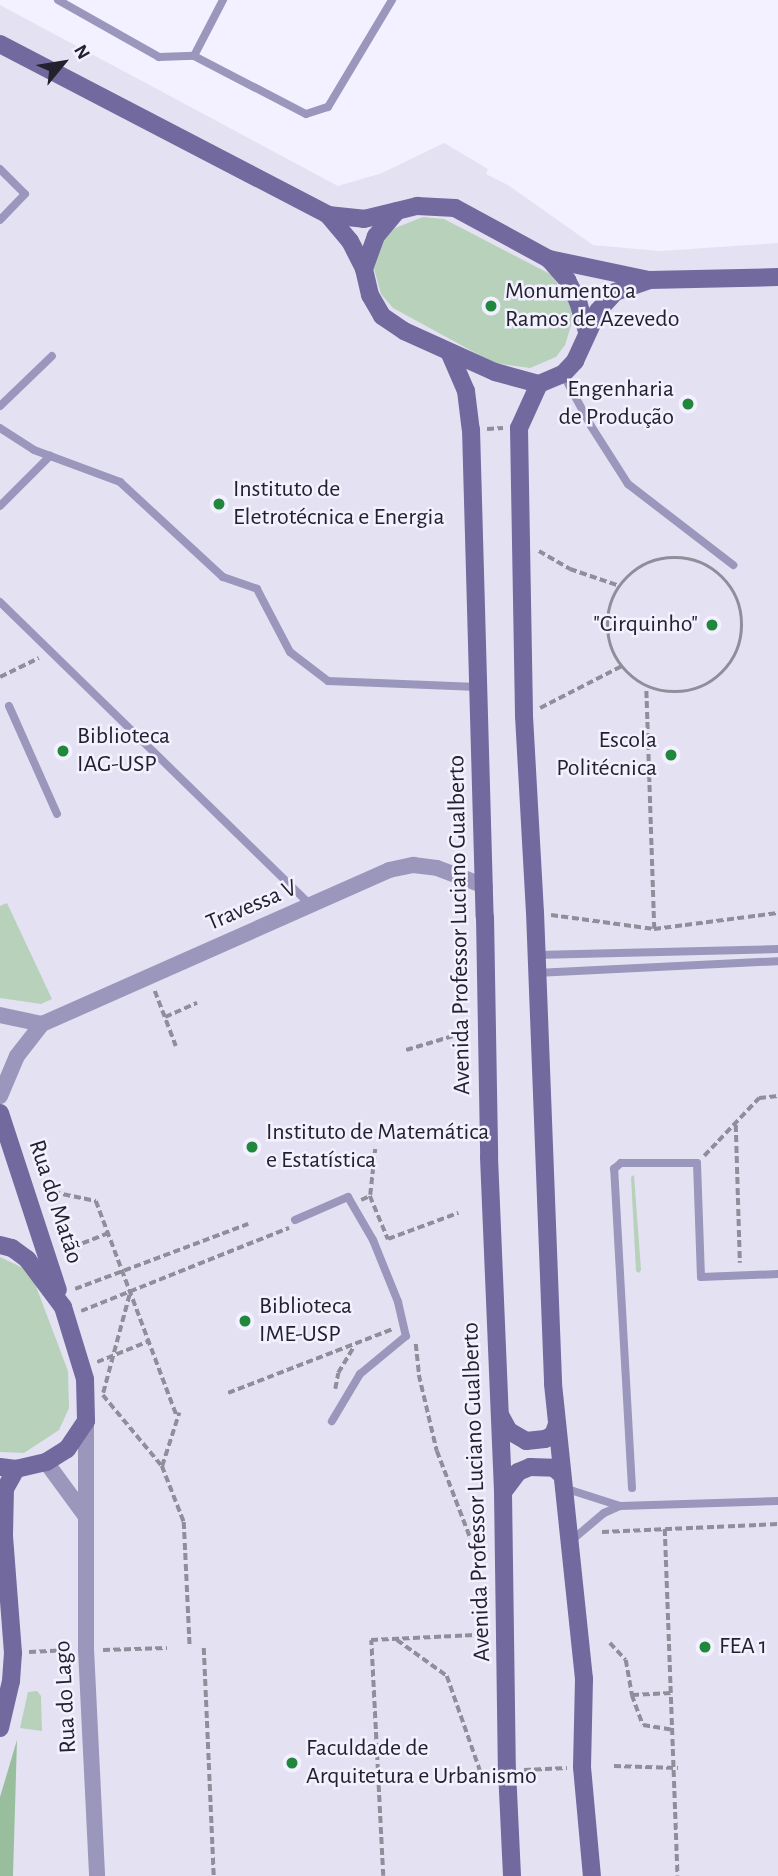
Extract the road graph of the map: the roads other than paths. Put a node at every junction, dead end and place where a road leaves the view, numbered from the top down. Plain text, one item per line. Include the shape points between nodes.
1 (58, 0) edge
2 (223, 0) edge
3 (391, 0) edge
4 (0, 44) edge
5 (194, 56) junction
6 (0, 169) edge
7 (397, 211) junction
8 (328, 215) junction
9 (0, 220) edge
10 (549, 260) junction
11 (364, 269) junction
12 (778, 277) edge
13 (649, 280) junction
14 (587, 331) junction
15 (450, 354) junction
16 (52, 356) dead end
17 (563, 374) junction
18 (539, 384) junction
19 (0, 406) edge
20 (0, 428) edge
21 (50, 456) junction
22 (0, 506) edge
23 (733, 565) dead end
24 (0, 602) edge
25 (478, 688) junction
26 (9, 706) dead end
27 (57, 814) dead end
28 (485, 886) junction
29 (311, 905) junction
30 (778, 949) edge
31 (778, 961) edge
32 (535, 964) junction
33 (0, 1015) edge
34 (42, 1024) junction
35 (0, 1096) edge
36 (0, 1112) edge
37 (293, 1224) road end
38 (0, 1245) edge
39 (778, 1274) edge
40 (63, 1306) junction
41 (500, 1415) junction
42 (86, 1421) junction
43 (332, 1421) dead end
44 (556, 1427) junction
45 (46, 1462) junction
46 (8, 1468) edge
47 (562, 1481) junction
48 (632, 1488) dead end
49 (503, 1492) junction
50 (778, 1501) edge
51 (620, 1506) junction
52 (85, 1515) junction
53 (2, 1527) edge
54 (570, 1542) junction
55 (0, 1728) edge
56 (97, 1876) edge
57 (512, 1876) edge
58 (592, 1876) edge

1 - 5 lane via 159,57
2 - 5 lane
3 - 5 lane via 328,107 306,114
4 - 8 street
6 - 9 lane via 25,194
7 - 8 street via 364,219
7 - 10 street via 417,206 455,208
7 - 11 street via 376,236
8 - 11 street via 350,241
10 - 13 street
10 - 14 street via 573,291
11 - 15 street via 370,295 382,316
12 - 13 street
13 - 14 street via 615,292
14 - 17 street via 575,361
15 - 18 street
15 - 25 street, Avenida Professor Luciano Gualberto via 466,391 471,429
16 - 19 lane
17 - 18 street
17 - 23 lane via 628,484
18 - 32 street via 519,428 524,716
20 - 21 lane
21 - 22 lane
21 - 25 lane via 120,482 223,577 257,589 290,652 328,681
24 - 29 lane
25 - 28 street, Avenida Professor Luciano Gualberto
26 - 27 lane
28 - 29 street, Travessa V via 437,868 413,865 389,870
28 - 41 street, Avenida Professor Luciano Gualberto via 489,1157
29 - 34 street, Travessa V
30 - 32 lane
31 - 32 lane
32 - 44 street
33 - 34 street
34 - 35 street, Travessa V via 17,1056
36 - 40 street, Rua do Matão
37 - 43 lane via 348,1197 373,1240 406,1336 360,1374
38 - 40 street via 27,1259
39 - 48 lane via 701,1277 697,1163 621,1163 614,1168
40 - 42 street, Rua do Matão via 85,1379
41 - 44 street via 509,1432 526,1441 545,1439
41 - 49 street, Avenida Professor Luciano Gualberto
42 - 45 street via 67,1449
42 - 52 street, Rua do Lago
44 - 47 street
45 - 46 street
45 - 52 street
46 - 53 street
47 - 49 street via 554,1468 530,1467 518,1472
47 - 51 lane
47 - 54 street
49 - 57 street, Avenida Professor Luciano Gualberto
50 - 51 lane
51 - 54 lane via 604,1513
52 - 56 street, Rua do Lago
53 - 55 street via 13,1653
54 - 58 street via 584,1679 582,1767

